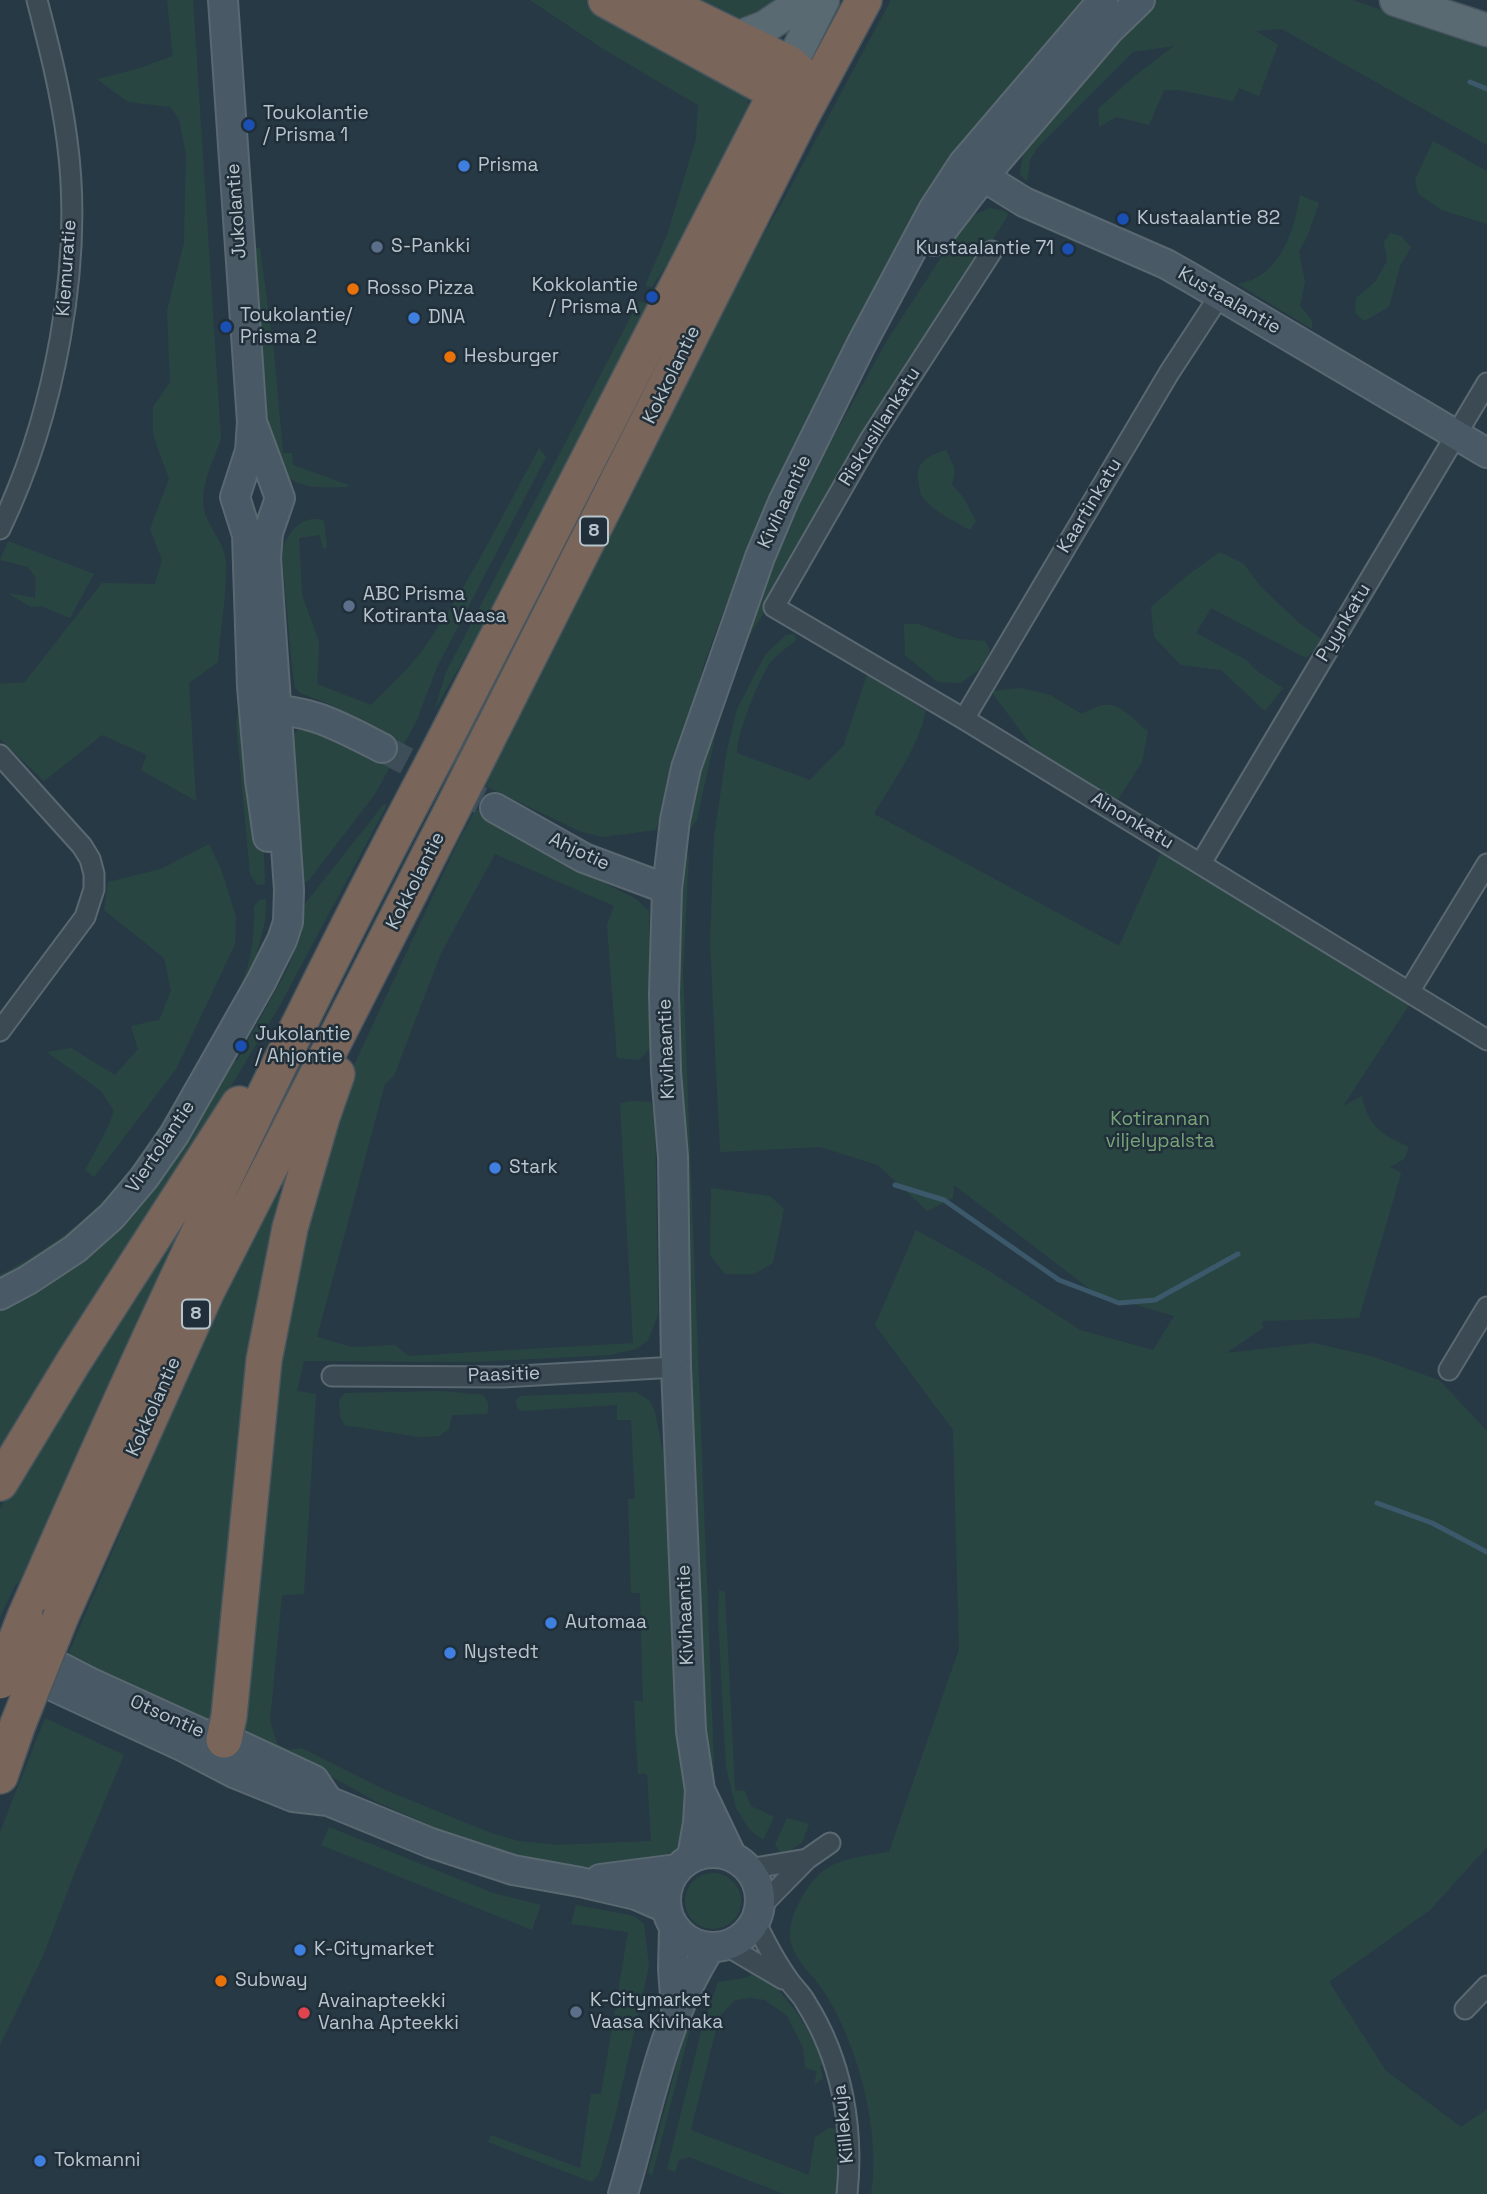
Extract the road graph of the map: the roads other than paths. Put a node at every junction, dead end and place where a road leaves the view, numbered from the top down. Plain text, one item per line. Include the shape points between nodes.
1 (37, 0) edge
2 (223, 0) edge
3 (606, 0) edge
4 (659, 0) edge
5 (805, 0) edge
6 (823, 0) edge
7 (864, 0) edge
8 (1103, 0) edge
9 (1140, 0) edge
10 (1396, 0) edge
11 (1487, 30) edge
12 (737, 38) junction
13 (783, 79) junction
14 (813, 93) junction
15 (973, 170) junction
16 (992, 251) dead end
17 (1220, 295) junction
18 (1487, 383) edge
19 (252, 422) junction
20 (1457, 435) junction
21 (1487, 453) edge
22 (238, 498) junction
23 (276, 498) junction
24 (0, 529) edge
25 (774, 607) joint
26 (265, 709) junction
27 (964, 719) junction
28 (382, 748) tunnel mouth
29 (0, 755) edge
30 (495, 808) tunnel mouth
31 (1202, 863) junction
32 (1487, 864) edge
33 (667, 889) junction
34 (1409, 992) junction
35 (344, 1019) junction
36 (0, 1031) edge
37 (1487, 1040) edge
38 (268, 1086) junction
39 (0, 1295) edge
40 (1487, 1307) edge
41 (676, 1367) junction
42 (1449, 1370) dead end
43 (332, 1377) dead end
44 (0, 1483) edge
45 (13, 1627) edge
46 (0, 1661) edge
47 (0, 1681) edge
48 (220, 1752) junction
49 (0, 1776) edge
50 (700, 1790) junction
51 (830, 1843) dead end
52 (807, 1859) junction
53 (685, 1863) junction
54 (740, 1863) junction
55 (580, 1882) junction
56 (757, 1914) junction
57 (670, 1918) junction
58 (719, 1947) junction
59 (790, 1983) junction
60 (1487, 1986) edge
61 (1465, 2009) dead end
62 (676, 2012) junction
63 (623, 2194) edge
64 (847, 2194) edge

1 - 24 street, Kiemuratie via 64,122 72,220 64,320 45,408 17,494
2 - 19 main road, Jukolantie
3 - 13 highway
4 - 12 highway
5 - 12 main road via 765,27
6 - 13 main road, Kokkolantie / 8
7 - 14 highway, Kokkolantie / 8
8 - 15 main road, Kivihaantie
9 - 15 main road, Kivihaantie
10 - 11 main road
12 - 13 highway
13 - 14 highway via 806,79
13 - 38 highway, Kokkolantie / 8, bridge
14 - 35 highway, Kokkolantie / 8, bridge
15 - 17 main road, Kustaalantie via 1024,202 1166,264
15 - 33 main road, Kivihaantie via 933,210 784,500 686,768
16 - 25 street, Riskusillankatu via 871,438
17 - 20 main road, Kustaalantie
17 - 27 street, Kaartinkatu
18 - 20 street, Pyynkatu
19 - 22 main road, Jukolantie
19 - 23 main road, Jukolantie
20 - 21 main road, Kustaalantie
20 - 31 street, Pyynkatu
22 - 23 main road via 247,479 257,476 267,478
22 - 23 main road via 246,518 257,521 268,519
22 - 26 main road via 247,535
23 - 26 main road via 266,558
25 - 27 street, Ainonkatu
26 - 28 main road via 323,718
26 - 39 main road, Viertolantie via 289,890 282,940 174,1135 144,1178 75,1250
27 - 31 street, Ainonkatu
29 - 36 street via 82,846 90,859 94,889 85,917
30 - 33 main road, Ahjotie via 584,858
31 - 34 street, Ainonkatu
32 - 34 street
33 - 41 main road, Kivihaantie via 664,994 673,1157
34 - 37 street, Ainonkatu
35 - 48 highway via 343,1057 290,1227 264,1360 229,1716
35 - 49 highway, Kokkolantie / 8, bridge via 206,1293 61,1616
38 - 44 highway via 241,1100
38 - 45 highway, Kokkolantie / 8
40 - 42 street
41 - 43 street, Paasitie via 502,1377
41 - 50 main road, Kivihaantie via 691,1731
45 - 47 highway, Kokkolantie / 8, bridge
45 - 48 main road, Otsontie via 101,1687 201,1733
46 - 48 main road, Otsontie
48 - 55 main road, Otsontie via 239,1745 314,1780 328,1801 431,1843 513,1870
50 - 53 main road, Kivihaantie via 698,1823
50 - 54 main road, Kivihaantie
51 - 52 street
52 - 54 street
52 - 56 street
53 - 54 main road via 705,1853 719,1853
53 - 55 main road, Otsontie
53 - 57 main road via 669,1881 665,1894
54 - 56 main road via 756,1881 760,1894
55 - 57 main road, Otsontie via 636,1895
56 - 58 main road via 744,1936
56 - 59 street, Kiillekuja via 768,1949
57 - 58 main road via 684,1938 696,1945
57 - 62 main road
58 - 59 street, Kiillekuja
58 - 62 main road via 694,1972
59 - 64 street, Kiillekuja via 806,2001 837,2068 850,2169
60 - 61 street
62 - 63 main road

